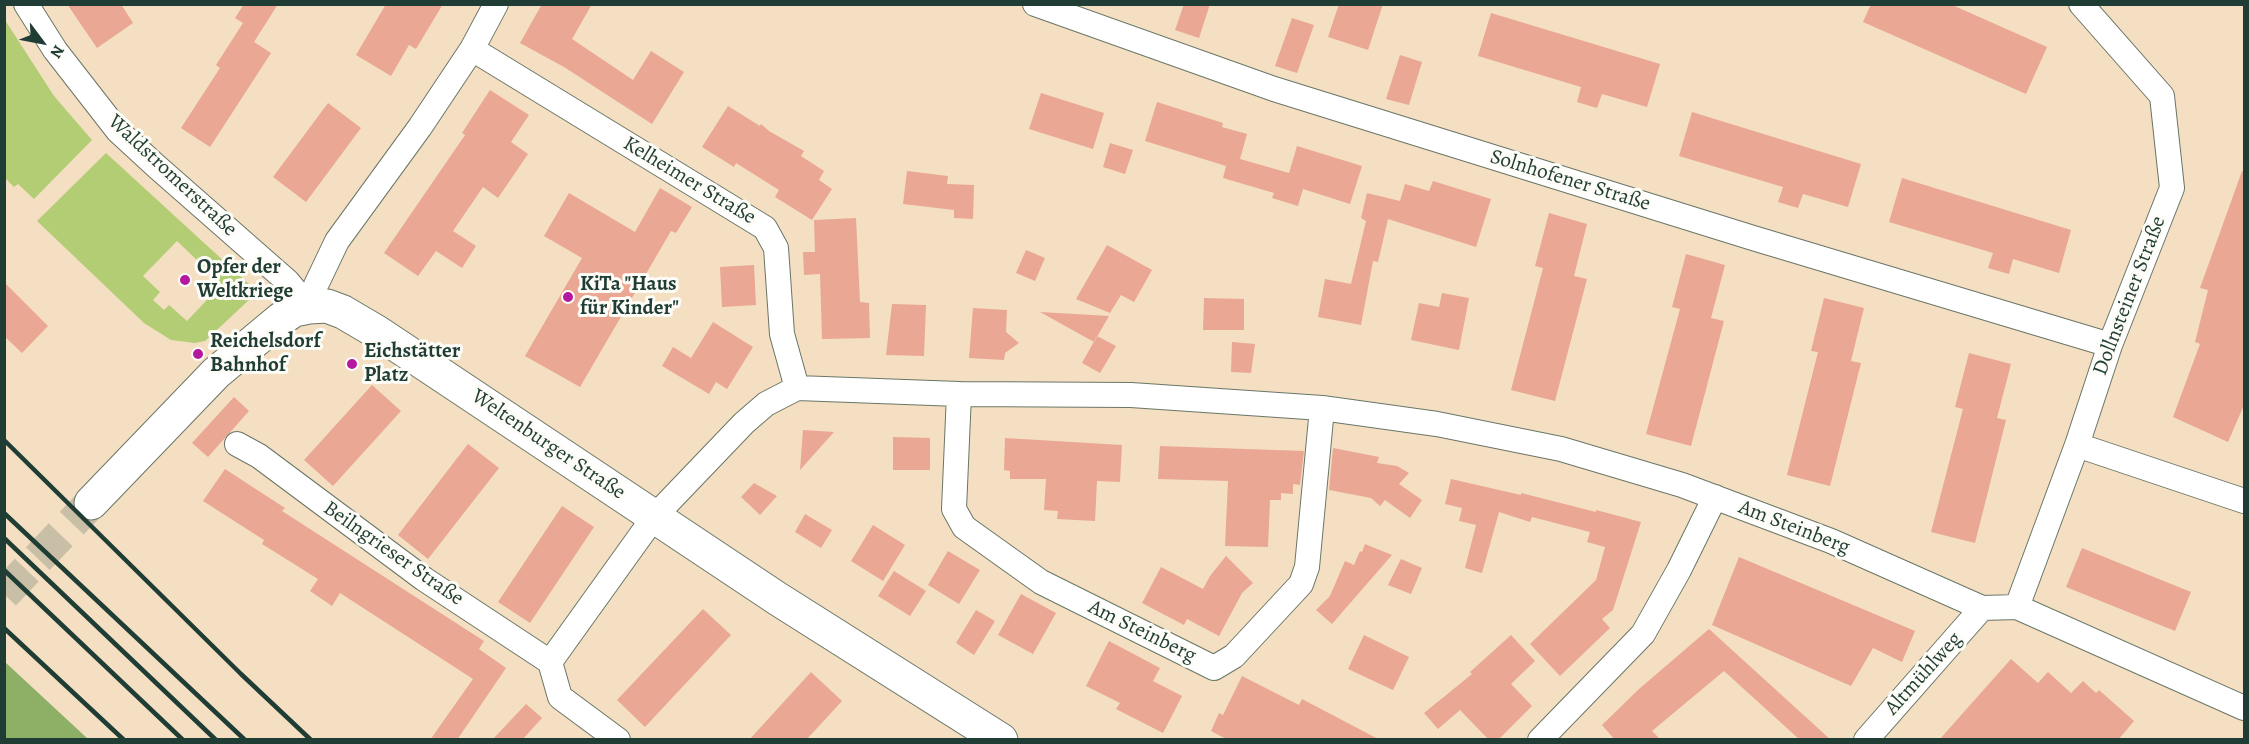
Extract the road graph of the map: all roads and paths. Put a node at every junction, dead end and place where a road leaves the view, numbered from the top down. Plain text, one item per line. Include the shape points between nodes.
1 (26, 4) edge
2 (496, 4) edge
3 (1035, 4) edge
4 (2081, 4) edge
5 (472, 49) junction
6 (309, 306) junction
7 (2110, 345) junction
8 (797, 388) junction
9 (959, 394) junction
10 (1322, 408) junction
11 (237, 444) dead end
12 (2077, 446) junction
13 (1715, 497) junction
14 (2244, 501) edge
15 (91, 504) tunnel mouth
16 (654, 517) junction
17 (2017, 607) junction
18 (1982, 609) junction
19 (550, 662) junction
20 (2244, 708) edge
21 (618, 740) edge
22 (1000, 740) edge
23 (1540, 740) edge
24 (1866, 740) edge

1 - 6 street, Waldstromerstraße via 55,50 118,130 275,269
2 - 5 street
3 - 7 street, Solnhofener Straße via 1285,93
4 - 7 street, Dollnsteiner Straße via 2162,96 2172,188
5 - 6 street via 337,241
5 - 8 street, Kelheimer Straße via 765,228 776,248 782,334
6 - 15 street via 281,319 216,373
6 - 16 street, Weltenburger Straße via 327,306 360,322
7 - 12 street, Dollnsteiner Straße
8 - 9 street, Am Steinberg
8 - 16 street, Am Steinberg via 766,404 744,423
9 - 10 street, Am Steinberg via 1131,395
9 - 10 street, Am Steinberg via 954,509 964,527 1041,582 1214,668 1234,656 1301,584 1307,567
10 - 13 street, Am Steinberg via 1437,424 1561,449
11 - 19 street, Beilngrieser Straße via 259,456 424,579
12 - 14 street
12 - 17 street, Dollnsteiner Straße
13 - 18 street, Am Steinberg via 1831,541
13 - 23 street via 1643,634
16 - 19 street
16 - 22 street, Weltenburger Straße
17 - 18 street, Am Steinberg
17 - 20 street, Am Steinberg
18 - 24 street, Altmühlweg
19 - 21 street via 560,697

